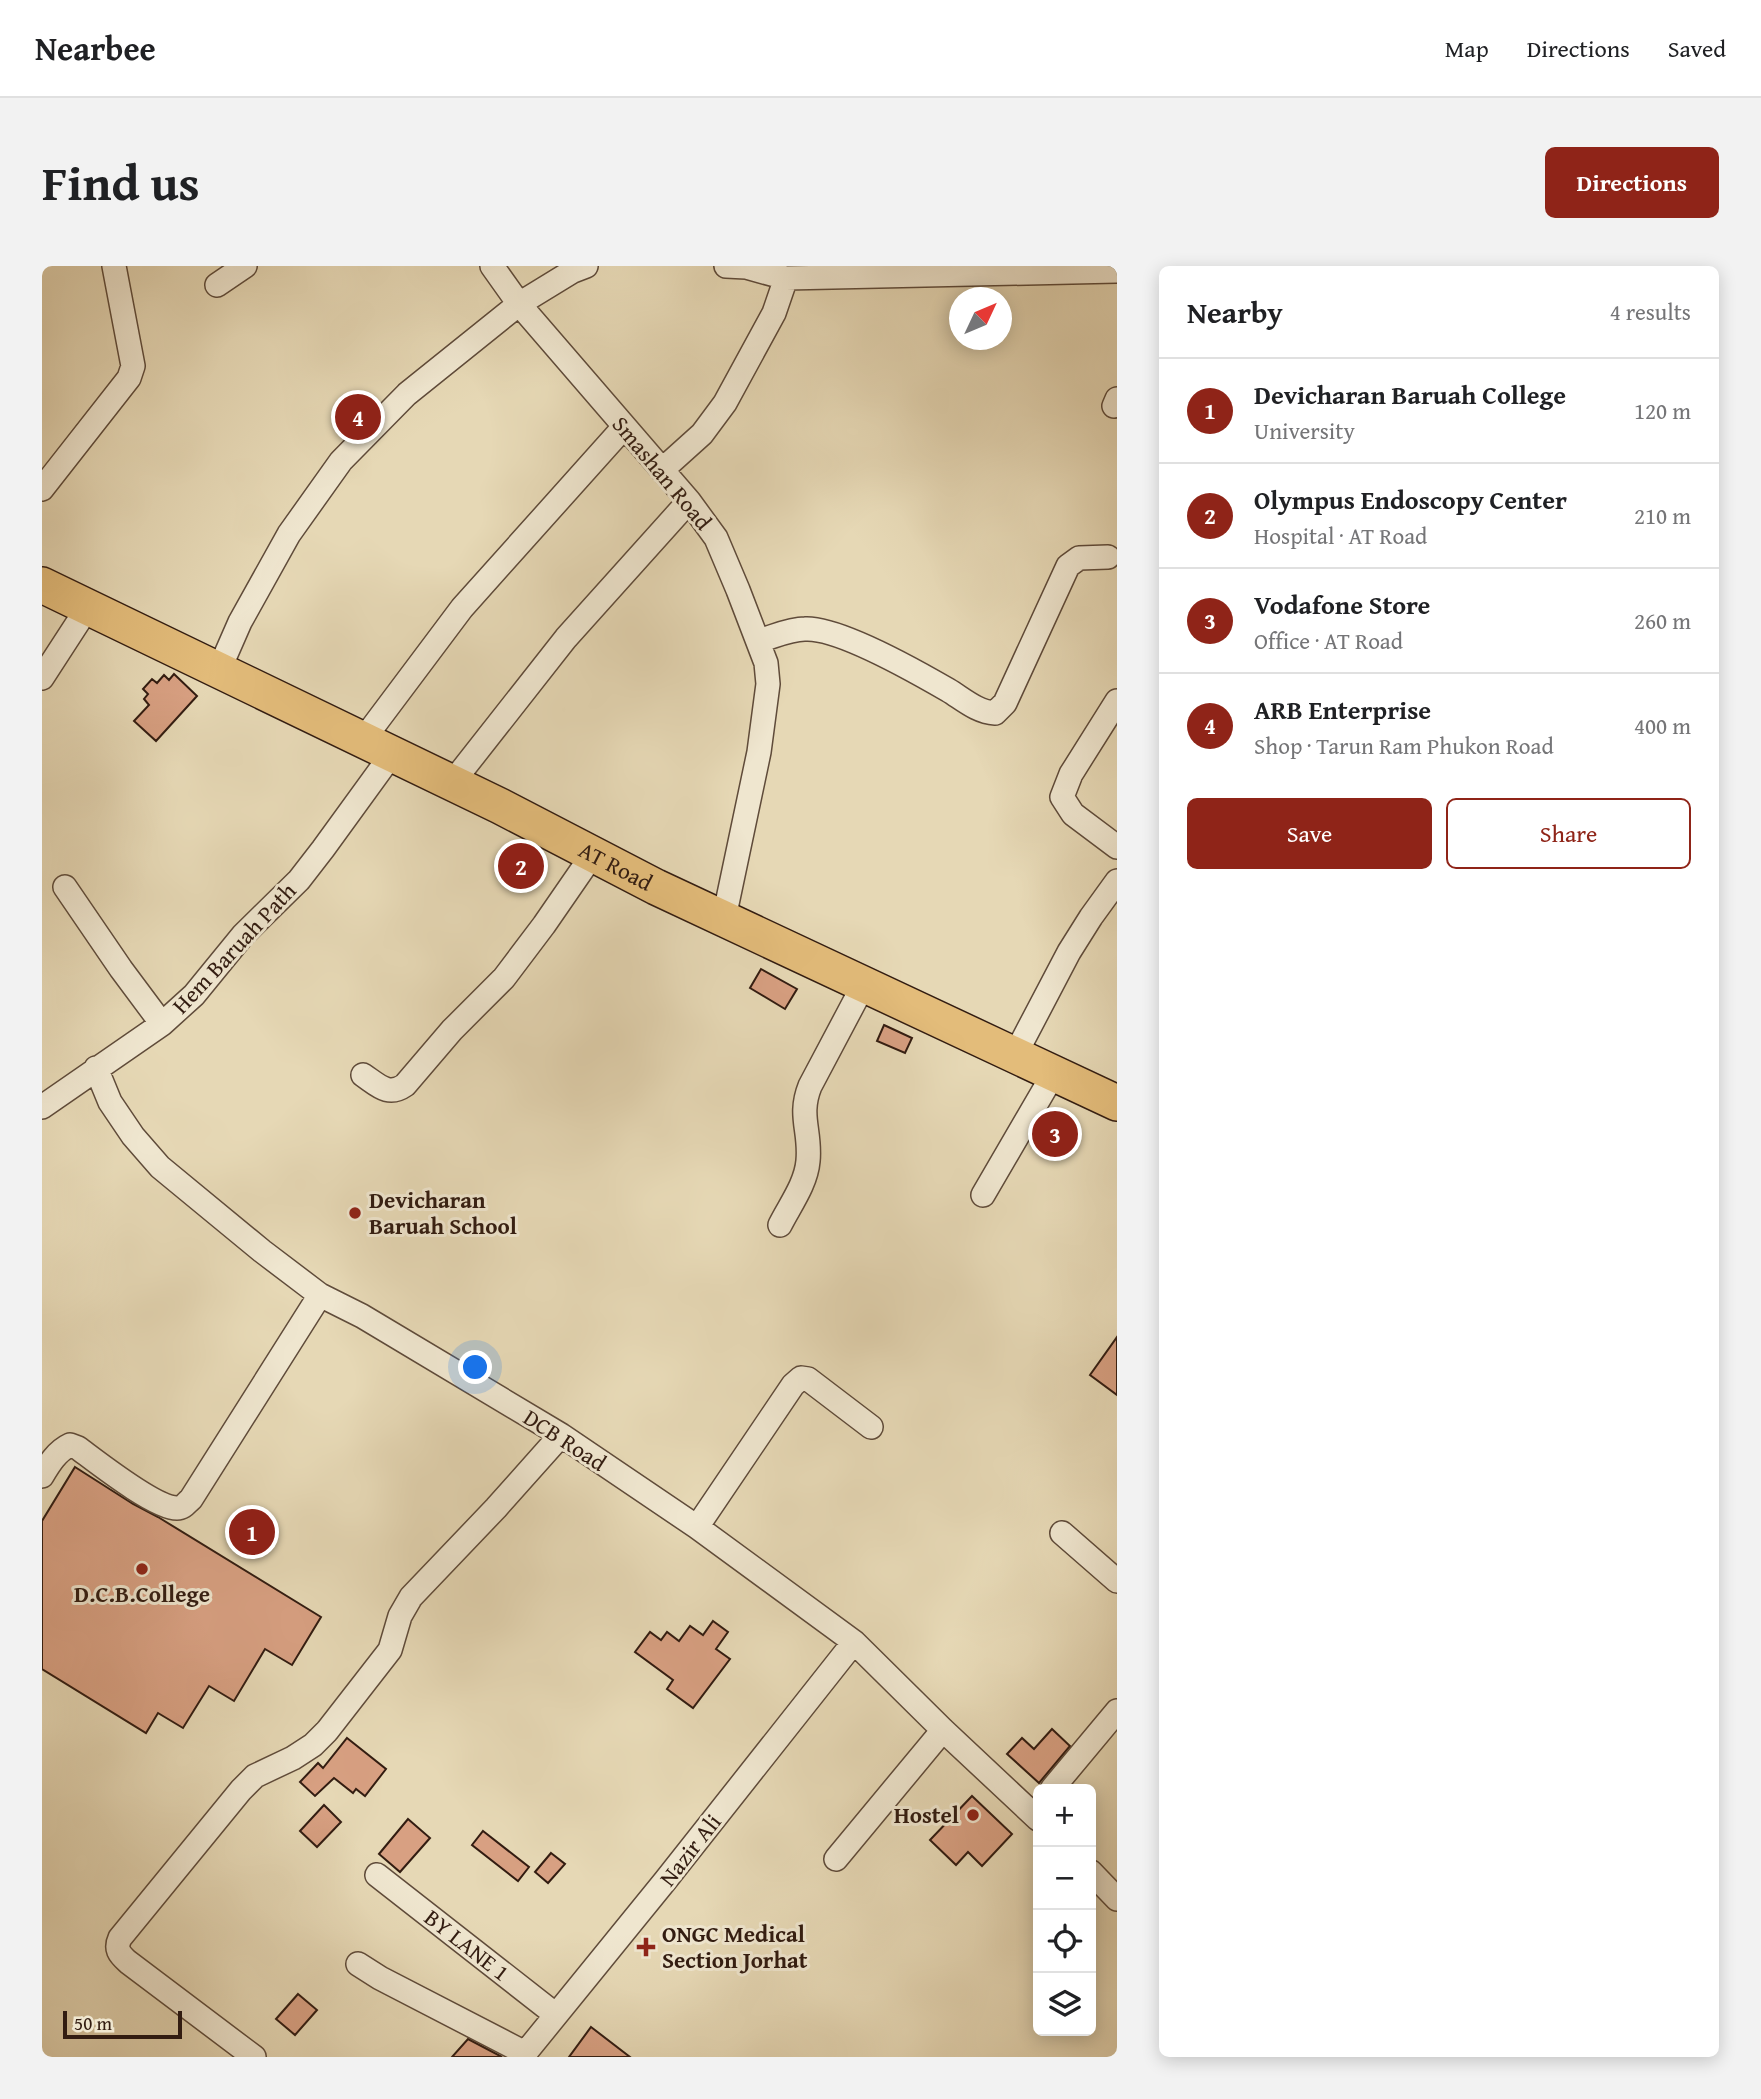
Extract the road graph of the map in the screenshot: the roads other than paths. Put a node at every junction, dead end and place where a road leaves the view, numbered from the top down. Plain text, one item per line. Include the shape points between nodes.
1 (114, 266) edge
2 (245, 266) edge
3 (492, 266) edge
4 (586, 266) edge
5 (741, 266) edge
6 (1117, 271) edge
7 (786, 278) junction
8 (217, 285) dead end
9 (519, 304) junction
10 (624, 427) junction
11 (662, 470) junction
12 (42, 489) edge
13 (689, 501) junction
14 (1108, 556) dead end
15 (42, 585) edge
16 (88, 607) junction
17 (758, 641) junction
18 (219, 670) junction
19 (42, 678) edge
20 (1117, 701) edge
21 (378, 747) junction
22 (452, 783) junction
23 (1117, 847) edge
24 (593, 854) junction
25 (1117, 881) edge
26 (65, 887) dead end
27 (724, 918) junction
28 (864, 984) junction
29 (162, 1024) junction
30 (1015, 1055) junction
31 (96, 1068) junction
32 (1054, 1073) junction
33 (363, 1075) dead end
34 (1117, 1103) edge
35 (42, 1107) edge
36 (984, 1195) dead end
37 (780, 1225) dead end
38 (320, 1294) junction
39 (871, 1427) dead end
40 (561, 1435) junction
41 (42, 1476) edge
42 (697, 1527) junction
43 (1062, 1532) dead end
44 (1117, 1581) edge
45 (855, 1642) junction
46 (1117, 1711) edge
47 (943, 1730) junction
48 (1056, 1784) edge
49 (1033, 1810) edge
50 (836, 1858) dead end
51 (377, 1875) dead end
52 (1096, 1877) edge
53 (1117, 1899) edge
54 (358, 1964) dead end
55 (556, 2015) junction
56 (225, 2048) edge
57 (523, 2055) edge
58 (254, 2057) edge

1 - 12 street via 131,349 129,378
2 - 8 street
3 - 9 street, Smashan Road
4 - 9 street
5 - 7 street
6 - 7 street
7 - 11 street via 774,313 725,403 702,434
9 - 10 street, Smashan Road
9 - 18 street via 407,394 341,461 289,534
10 - 11 street, Smashan Road
10 - 21 street, Hem Baruah Path via 462,608
11 - 13 street, Smashan Road
13 - 17 street, Smashan Road via 716,538
13 - 22 street via 566,638
14 - 17 street via 1079,558 1068,566 1005,703 996,713 975,708 855,641 833,634 808,628
15 - 16 highway, AT Road
16 - 18 highway, AT Road
16 - 19 street
17 - 27 street, Smashan Road via 768,684 759,752
18 - 21 highway, AT Road
20 - 23 street via 1071,774 1062,797 1073,814
21 - 22 highway, AT Road
21 - 29 street, Hem Baruah Path via 330,840 299,880
22 - 24 highway, AT Road
24 - 27 highway, AT Road
24 - 33 street via 504,978 405,1085 387,1090
25 - 30 street via 1069,952
26 - 29 street
27 - 28 highway, AT Road
28 - 30 highway, AT Road
28 - 37 street via 804,1100 808,1164
29 - 31 street, Hem Baruah Path
30 - 32 highway, AT Road
31 - 35 street, Hem Baruah Path
31 - 38 street, DCB Road via 110,1102 160,1167
32 - 34 highway, AT Road
32 - 36 street
38 - 40 street, DCB Road
38 - 41 street via 183,1507 164,1505 70,1445
39 - 42 street via 801,1378
40 - 42 street, DCB Road
40 - 56 street via 411,1597 390,1650 327,1731 293,1758 255,1776 120,1938 119,1954
42 - 45 street, DCB Road
43 - 44 street
45 - 47 street, DCB Road
45 - 55 street, Nazir Ali
46 - 48 street
47 - 49 street, DCB Road
47 - 50 street
51 - 55 street, BY LANE 1
52 - 53 street
54 - 57 street
55 - 57 street, Nazir Ali
56 - 58 street

